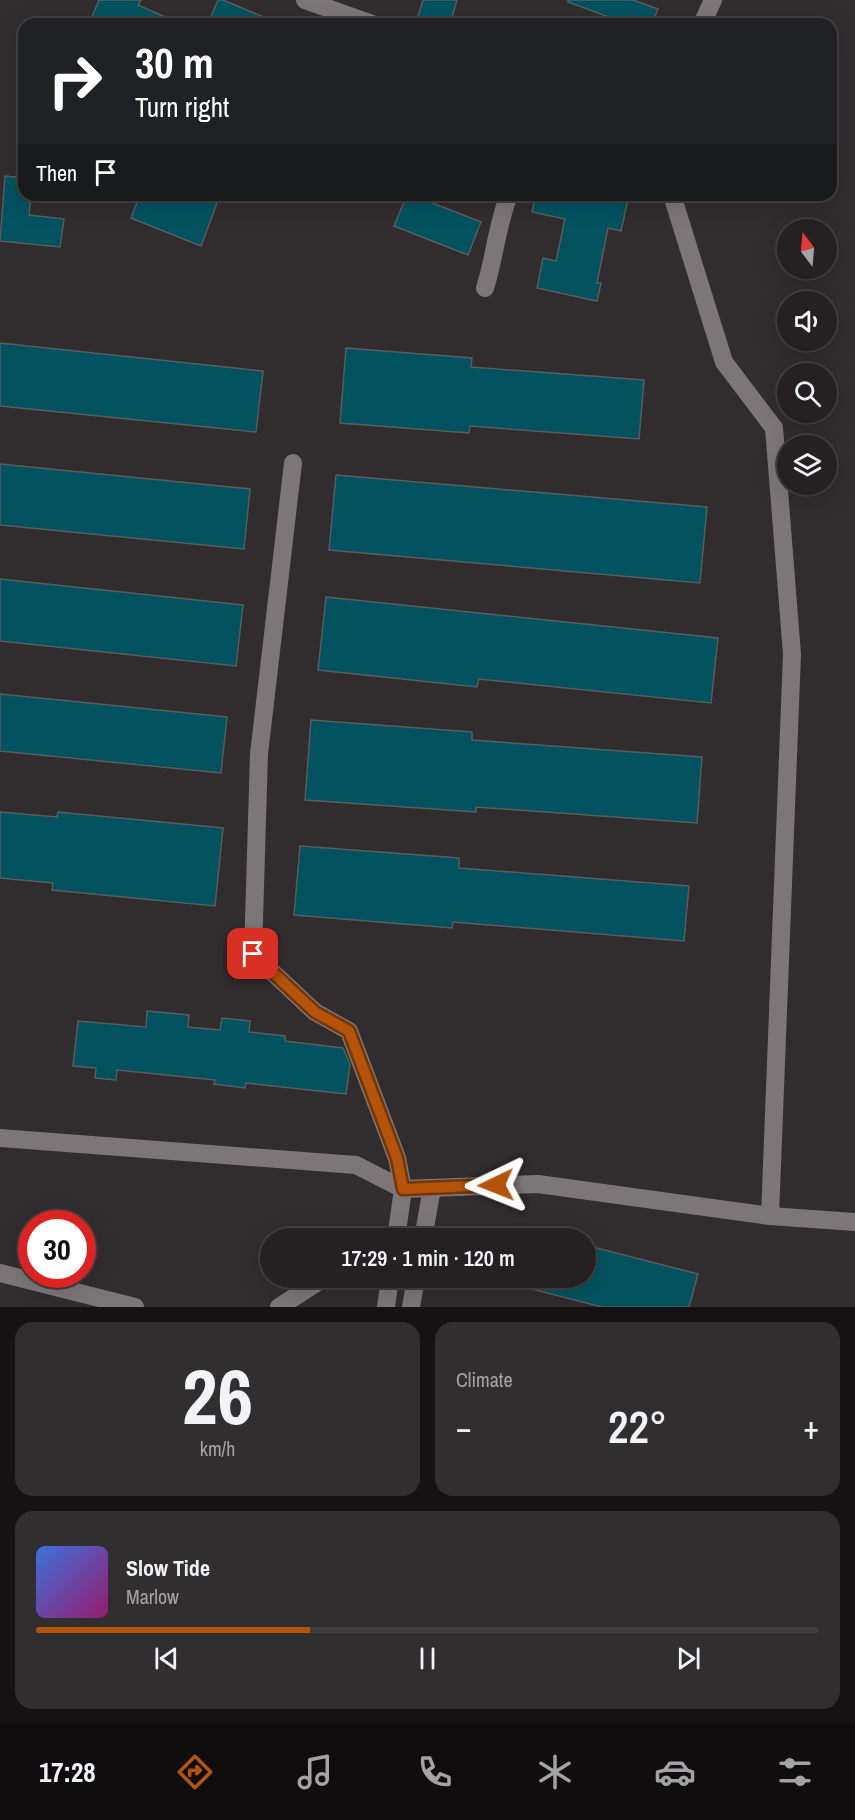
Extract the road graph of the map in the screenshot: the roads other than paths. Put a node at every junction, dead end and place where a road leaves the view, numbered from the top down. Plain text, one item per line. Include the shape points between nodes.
1 (305, 0) edge
2 (713, 0) edge
3 (355, 18) edge
4 (705, 18) edge
5 (507, 201) edge
6 (674, 201) edge
7 (485, 288) dead end
8 (293, 464) dead end
9 (0, 1138) edge
10 (432, 1188) junction
11 (403, 1189) junction
12 (770, 1216) junction
13 (855, 1222) edge
14 (397, 1228) edge
15 (425, 1228) edge
16 (0, 1273) edge
17 (308, 1288) edge
18 (389, 1288) edge
19 (414, 1288) edge
20 (135, 1307) edge
21 (279, 1307) edge
22 (386, 1307) edge
23 (411, 1307) edge

1 - 3 street
2 - 4 street
5 - 7 street
6 - 12 street via 724,362 774,428 792,654
8 - 11 street via 259,754 253,954 315,1012 349,1031 397,1158
9 - 11 street via 356,1165
10 - 11 street
10 - 12 street via 538,1184
10 - 15 street
11 - 14 street
12 - 13 street
16 - 20 street
17 - 21 street
18 - 22 street
19 - 23 street

